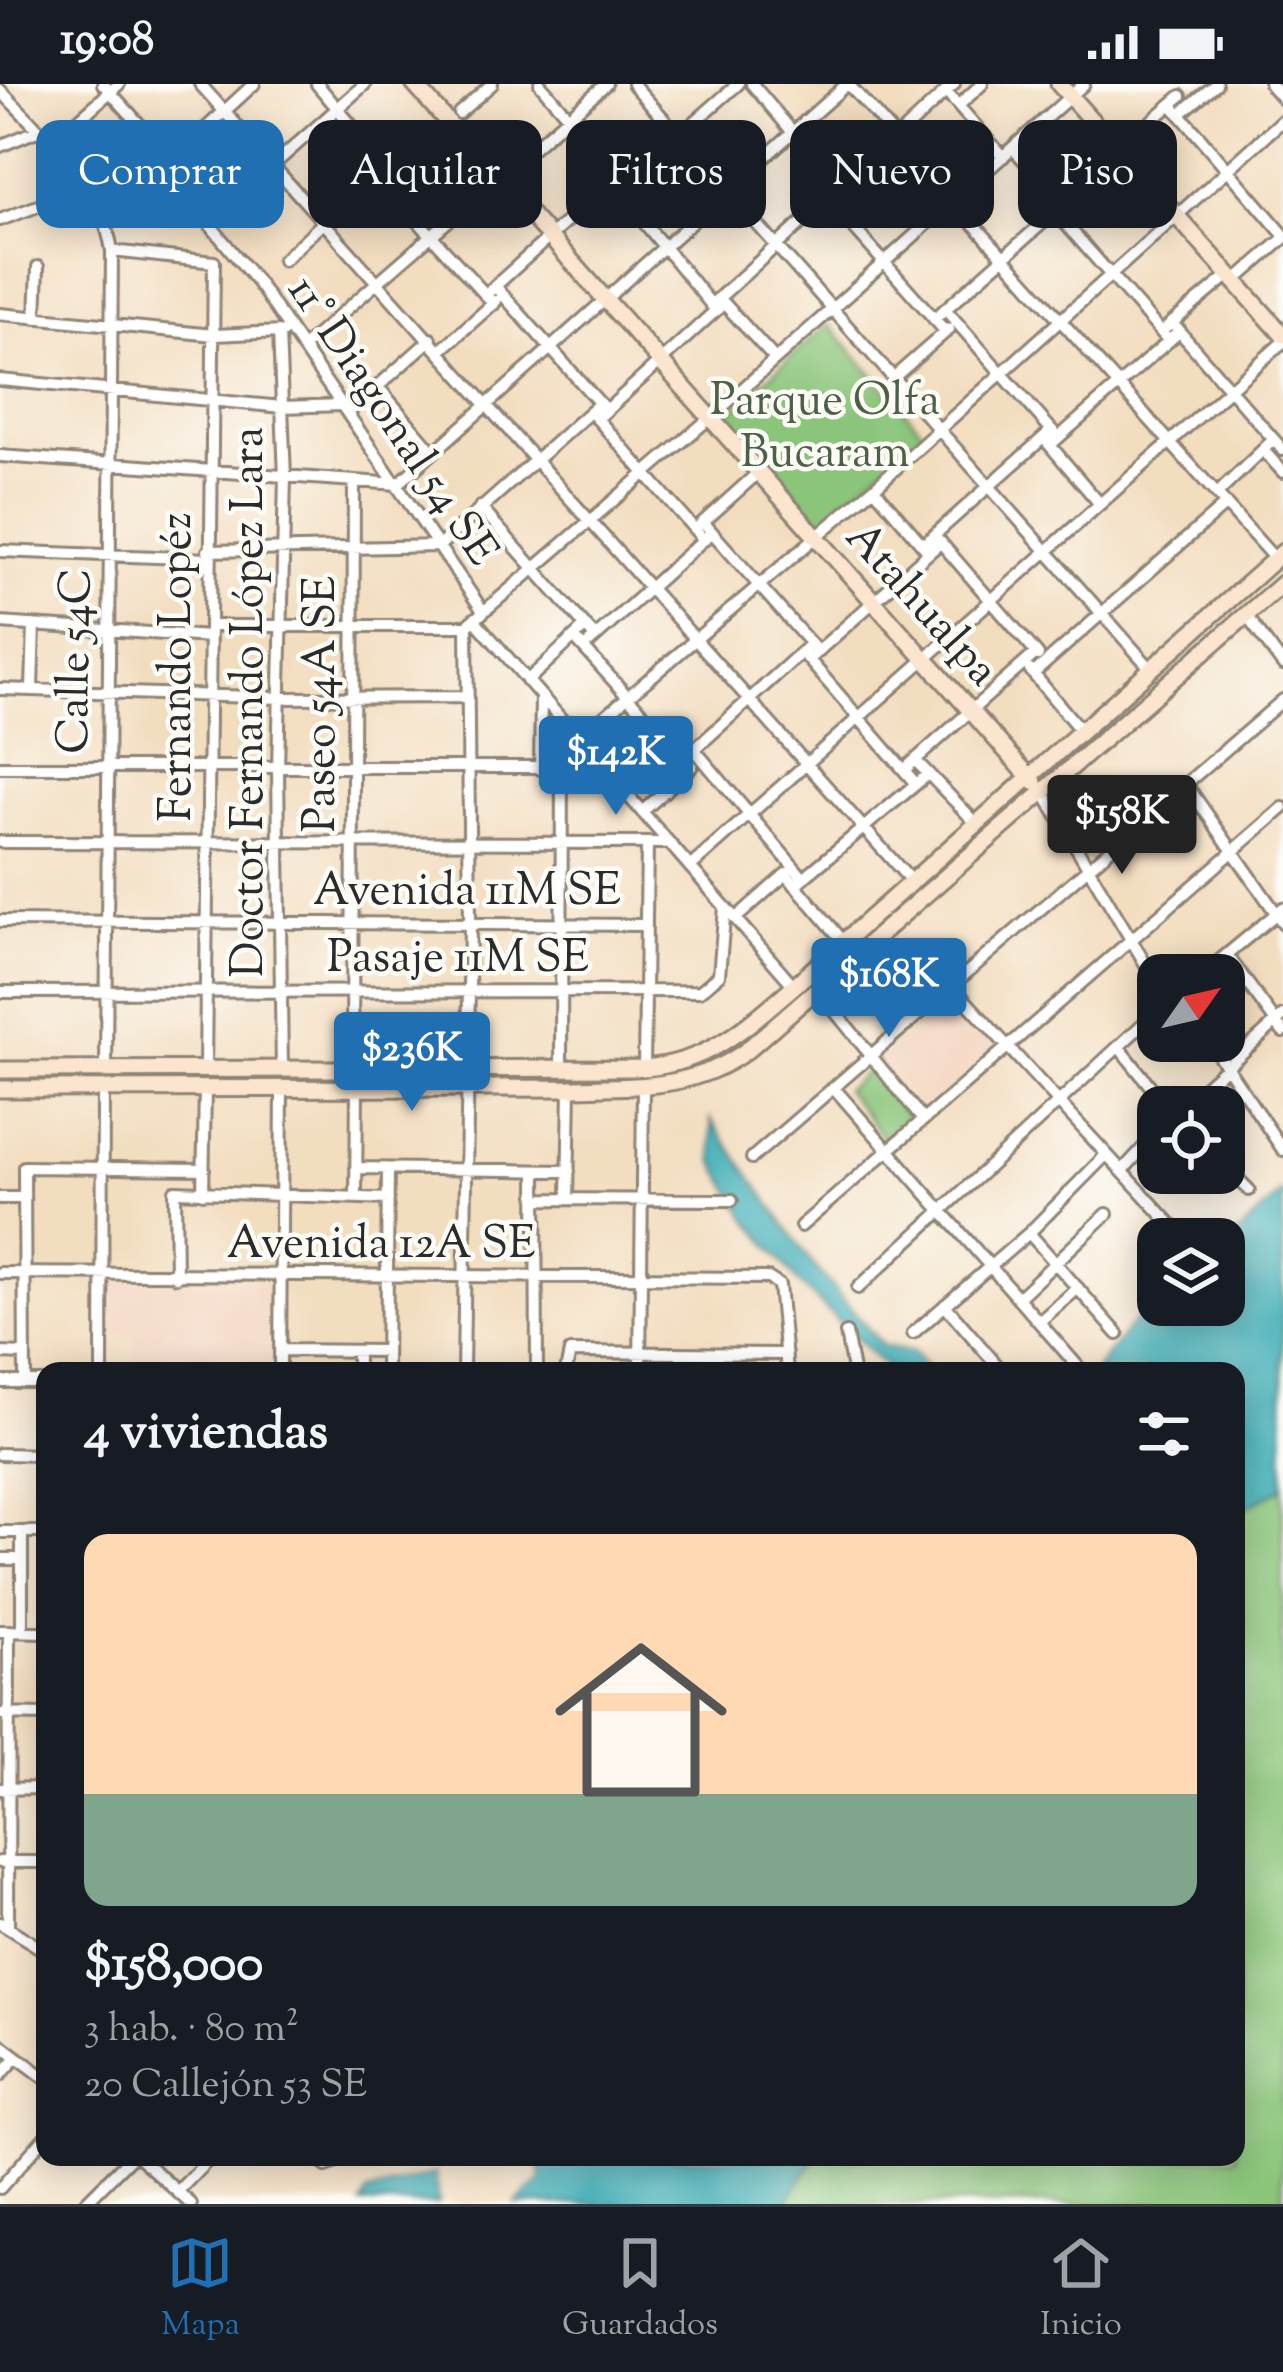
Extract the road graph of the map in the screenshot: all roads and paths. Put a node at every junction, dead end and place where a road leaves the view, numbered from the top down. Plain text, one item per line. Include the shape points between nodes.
1 (15, 84) edge
2 (200, 84) edge
3 (254, 84) edge
4 (316, 84) edge
5 (364, 84) edge
6 (415, 84) edge
7 (491, 84) edge
8 (540, 84) edge
9 (606, 84) edge
10 (632, 84) edge
11 (738, 84) edge
12 (752, 84) edge
13 (848, 84) edge
14 (982, 84) edge
15 (1084, 84) edge
16 (1171, 84) edge
17 (1216, 84) edge
18 (1270, 84) edge
19 (111, 87) edge
20 (958, 89) edge
21 (1064, 90) edge
22 (2, 92) edge
23 (1283, 99) edge
24 (1181, 105) junction
25 (337, 109) junction
26 (225, 112) junction
27 (459, 113) dead end
28 (568, 117) junction
29 (77, 120) edge
30 (135, 120) edge
31 (214, 120) edge
32 (232, 120) edge
33 (345, 120) edge
34 (447, 120) edge
35 (570, 120) edge
36 (665, 120) edge
37 (697, 120) edge
38 (807, 120) edge
39 (882, 120) edge
40 (918, 120) edge
41 (1091, 120) edge
42 (1164, 120) edge
43 (1283, 120) edge
44 (36, 127) edge
45 (790, 128) edge
46 (36, 131) edge
47 (790, 135) edge
48 (542, 140) edge
49 (0, 146) edge
50 (1008, 152) junction
51 (284, 156) edge
52 (766, 156) edge
53 (1018, 163) edge
54 (994, 165) edge
55 (1227, 169) junction
56 (284, 176) edge
57 (308, 203) edge
58 (36, 207) edge
59 (1177, 214) edge
60 (1177, 216) edge
61 (0, 220) edge
62 (566, 224) edge
63 (104, 228) edge
64 (213, 228) edge
65 (317, 228) edge
66 (330, 228) edge
67 (425, 228) edge
68 (442, 228) edge
69 (542, 228) edge
70 (650, 228) edge
71 (684, 228) edge
72 (760, 228) edge
73 (796, 228) edge
74 (854, 228) edge
75 (923, 228) edge
76 (978, 228) edge
77 (1044, 228) edge
78 (1075, 228) edge
79 (1161, 228) edge
80 (1282, 233) edge
81 (432, 237) junction
82 (550, 237) junction
83 (776, 246) junction
84 (663, 247) junction
85 (112, 251) junction
86 (1004, 257) junction
87 (283, 260) dead end
88 (883, 261) junction
89 (38, 267) dead end
90 (1110, 274) junction
91 (1232, 278) junction
92 (380, 282) junction
93 (495, 295) junction
94 (605, 298) junction
95 (718, 304) junction
96 (831, 308) junction
97 (945, 309) junction
98 (0, 314) edge
99 (36, 319) junction
100 (934, 319) junction
101 (1062, 320) junction
102 (957, 322) junction
103 (111, 324) junction
104 (285, 331) junction
105 (946, 332) junction
106 (1171, 332) junction
107 (214, 335) junction
108 (430, 339) junction
109 (1283, 339) edge
110 (303, 347) junction
111 (551, 347) junction
112 (441, 350) junction
113 (775, 359) junction
114 (661, 363) junction
115 (1003, 374) junction
116 (893, 378) junction
117 (0, 380) edge
118 (1118, 384) junction
119 (378, 387) junction
120 (1230, 388) junction
121 (111, 390) junction
122 (209, 400) junction
123 (488, 403) junction
124 (282, 407) junction
125 (346, 409) junction
126 (598, 411) junction
127 (711, 417) junction
128 (940, 430) junction
129 (1051, 438) junction
130 (1273, 440) junction
131 (1170, 442) junction
132 (1263, 449) junction
133 (434, 452) junction
134 (0, 456) edge
135 (536, 456) junction
136 (1281, 460) edge
137 (110, 465) junction
138 (760, 471) junction
139 (208, 474) junction
140 (644, 474) junction
141 (285, 477) junction
142 (354, 481) junction
143 (398, 484) junction
144 (989, 486) junction
145 (874, 488) junction
146 (1221, 499) junction
147 (1100, 504) junction
148 (480, 507) junction
149 (592, 519) junction
150 (703, 531) junction
151 (817, 536) junction
152 (938, 538) junction
153 (439, 546) junction
154 (354, 548) junction
155 (285, 549) junction
156 (926, 549) junction
157 (0, 551) edge
158 (1046, 551) junction
159 (209, 555) junction
160 (1279, 556) edge
161 (109, 558) junction
162 (534, 568) junction
163 (1283, 583) edge
164 (759, 586) junction
165 (651, 587) junction
166 (875, 600) junction
167 (991, 601) junction
168 (1102, 614) junction
169 (1246, 615) junction
170 (474, 619) junction
171 (0, 623) edge
172 (34, 625) junction
173 (586, 626) junction
174 (354, 627) junction
175 (108, 628) junction
176 (284, 628) junction
177 (211, 632) junction
178 (574, 637) junction
179 (595, 637) junction
180 (697, 639) junction
181 (583, 648) junction
182 (810, 652) junction
183 (1036, 652) junction
184 (925, 656) junction
185 (1024, 663) junction
186 (1046, 664) junction
187 (1283, 665) edge
188 (1151, 669) junction
189 (1034, 674) junction
190 (527, 681) junction
191 (0, 689) edge
192 (32, 689) junction
193 (107, 691) junction
194 (209, 694) junction
195 (468, 697) junction
196 (541, 697) junction
197 (281, 698) junction
198 (354, 698) junction
199 (629, 698) junction
200 (750, 699) junction
201 (1283, 700) edge
202 (972, 710) junction
203 (858, 716) junction
204 (1081, 730) junction
205 (579, 740) junction
206 (562, 755) junction
207 (692, 758) junction
208 (915, 760) junction
209 (806, 762) junction
210 (107, 766) junction
211 (0, 767) edge
212 (468, 767) junction
213 (212, 769) junction
214 (278, 770) junction
215 (356, 770) junction
216 (540, 770) junction
217 (904, 770) junction
218 (928, 773) junction
219 (1030, 776) junction
220 (916, 784) junction
221 (1186, 784) junction
222 (1044, 793) junction
223 (1283, 808) edge
224 (642, 812) junction
225 (749, 814) junction
226 (976, 824) junction
227 (865, 827) junction
228 (106, 841) junction
229 (0, 842) edge
230 (283, 842) junction
231 (354, 842) junction
232 (212, 843) junction
233 (469, 843) junction
234 (561, 843) junction
235 (668, 843) junction
236 (646, 844) junction
237 (1233, 851) junction
238 (690, 867) junction
239 (1090, 867) junction
240 (790, 871) junction
241 (799, 881) junction
242 (911, 881) junction
243 (725, 907) junction
244 (1281, 915) edge
245 (735, 919) junction
246 (0, 921) edge
247 (106, 921) junction
248 (210, 921) junction
249 (283, 922) junction
250 (354, 923) junction
251 (470, 924) junction
252 (561, 925) junction
253 (646, 925) junction
254 (1131, 940) junction
255 (843, 941) junction
256 (1139, 954) edge
257 (1228, 954) edge
258 (1245, 978) edge
259 (794, 986) junction
260 (952, 986) junction
261 (818, 989) junction
262 (355, 991) junction
263 (469, 991) junction
264 (561, 991) junction
265 (645, 991) junction
266 (0, 992) edge
267 (106, 992) junction
268 (206, 992) junction
269 (282, 992) junction
270 (1281, 1023) edge
271 (1137, 1030) edge
272 (1008, 1047) junction
273 (1119, 1047) junction
274 (872, 1056) junction
275 (1222, 1062) edge
276 (1225, 1066) junction
277 (561, 1069) junction
278 (0, 1070) edge
279 (467, 1070) junction
280 (286, 1077) junction
281 (643, 1077) junction
282 (104, 1079) junction
283 (355, 1079) junction
284 (205, 1080) junction
285 (1150, 1086) edge
286 (1204, 1086) edge
287 (0, 1088) edge
288 (467, 1088) junction
289 (570, 1088) junction
290 (834, 1088) junction
291 (1061, 1103) junction
292 (923, 1120) junction
293 (1283, 1150) edge
294 (887, 1151) junction
295 (1106, 1155) junction
296 (1137, 1155) edge
297 (752, 1158) dead end
298 (104, 1168) junction
299 (356, 1168) junction
300 (205, 1169) junction
301 (388, 1169) junction
302 (466, 1171) junction
303 (536, 1171) junction
304 (568, 1171) junction
305 (1122, 1171) junction
306 (1245, 1186) edge
307 (1249, 1190) dead end
308 (203, 1193) junction
309 (281, 1196) junction
310 (0, 1198) edge
311 (24, 1198) junction
312 (356, 1198) junction
313 (388, 1198) junction
314 (568, 1198) junction
315 (537, 1199) junction
316 (642, 1199) junction
317 (732, 1200) dead end
318 (942, 1209) junction
319 (1107, 1214) dead end
320 (1165, 1218) edge
321 (801, 1226) dead end
322 (1029, 1233) junction
323 (1055, 1261) junction
324 (992, 1266) junction
325 (0, 1273) edge
326 (386, 1273) junction
327 (462, 1273) junction
328 (24, 1274) junction
329 (103, 1276) junction
330 (540, 1276) junction
331 (176, 1277) junction
332 (281, 1278) junction
333 (641, 1279) junction
334 (858, 1288) dead end
335 (1078, 1288) junction
336 (1019, 1297) junction
337 (944, 1305) junction
338 (1040, 1321) junction
339 (846, 1333) dead end
340 (913, 1333) dead end
341 (1118, 1334) dead end
342 (280, 1350) junction
343 (357, 1351) junction
344 (386, 1351) junction
345 (0, 1353) edge
346 (25, 1354) junction
347 (786, 1354) junction
348 (715, 1355) junction
349 (640, 1356) junction
350 (102, 1362) edge
351 (280, 1362) edge
352 (356, 1362) edge
353 (386, 1362) edge
354 (463, 1362) edge
355 (537, 1362) edge
356 (568, 1362) edge
357 (640, 1362) edge
358 (715, 1362) edge
359 (786, 1362) edge
360 (851, 1362) edge
361 (994, 1362) edge
362 (1074, 1362) edge
363 (0, 1382) edge
364 (25, 1382) junction
365 (36, 1382) edge
366 (0, 1454) edge
367 (36, 1454) edge
368 (0, 1532) edge
369 (22, 1532) junction
370 (36, 1532) edge
371 (0, 1559) edge
372 (21, 1559) junction
373 (10, 1631) edge
374 (4, 1715) edge
375 (36, 1715) edge
376 (3, 1789) edge
377 (36, 1789) edge
378 (3, 1862) edge
379 (36, 1862) edge
380 (4, 1925) edge
381 (28, 1939) junction
382 (36, 1939) edge
383 (36, 1945) edge
384 (0, 2044) edge
385 (17, 2057) junction
386 (36, 2071) edge
387 (0, 2076) edge
388 (36, 2147) edge
389 (125, 2166) edge
390 (145, 2166) edge
391 (205, 2166) edge
392 (0, 2188) edge
393 (184, 2200) edge
394 (84, 2204) edge

1 - 22 street
2 - 26 street
3 - 26 street
4 - 25 street
5 - 25 street
6 - 34 main road, Atahualpa
7 - 27 street
8 - 28 street
9 - 28 street
10 - 36 street
11 - 37 street
12 - 45 street
13 - 38 street
13 - 39 street
14 - 20 street
15 - 21 street
16 - 24 street
17 - 24 street
18 - 23 street
19 - 29 street
19 - 30 street, 11° Diagonal 54 SE
20 - 40 street
20 - 50 street via 958,105
21 - 41 main road
21 - 50 street
22 - 44 street, Calle 54C
24 - 42 street
24 - 55 street
25 - 33 street
25 - 51 street
26 - 31 street
26 - 32 street
28 - 35 street
28 - 48 street
43 - 55 street
46 - 49 street
47 - 52 street
50 - 53 street
50 - 54 street
55 - 59 street
55 - 80 street
56 - 57 street
58 - 61 street
60 - 91 main road
62 - 82 street
63 - 85 street, Calle 54C
64 - 104 street, 11° Diagonal 54 SE
65 - 87 street
66 - 92 street
67 - 81 street
68 - 81 street
69 - 82 main road, Atahualpa
70 - 84 street
71 - 84 street
72 - 83 street
73 - 83 street
74 - 88 street
75 - 88 street
76 - 86 street
77 - 86 street
78 - 90 street
79 - 90 street
80 - 91 street
81 - 92 street
81 - 93 street
82 - 93 street
82 - 94 main road, Atahualpa
83 - 95 street
83 - 96 street
84 - 94 street
84 - 95 street
85 - 103 street, Calle 54C
85 - 107 street, Fernando Lopéz via 214,262
86 - 97 street
86 - 101 street
88 - 96 street
88 - 100 street
89 - 99 street
90 - 101 street
90 - 106 street
91 - 106 street
91 - 109 main road
92 - 108 street
92 - 110 street
93 - 111 street
93 - 112 street
94 - 111 street
94 - 114 main road, Atahualpa
95 - 113 street
95 - 114 street
96 - 113 street
96 - 116 street
97 - 100 street
97 - 102 street
98 - 99 street
99 - 103 street
100 - 105 street
101 - 115 street
101 - 118 street
102 - 105 street
102 - 115 street
103 - 107 street
103 - 121 street, Calle 54C
104 - 107 street
104 - 110 street, 11° Diagonal 54 SE
104 - 124 street, Doctor Fernando López Lara
105 - 116 street
106 - 118 street
106 - 120 street
107 - 122 street, Fernando Lopéz
108 - 112 street
108 - 119 street
109 - 120 street
110 - 125 street, 11° Diagonal 54 SE
111 - 123 street
111 - 126 street
112 - 123 street
113 - 127 street
114 - 126 street
114 - 127 main road, Atahualpa
115 - 128 street
115 - 129 street
116 - 128 street
117 - 121 street
118 - 129 street
118 - 131 street
119 - 125 street
119 - 133 street
120 - 130 street
120 - 131 street
121 - 122 street
121 - 137 street, Calle 54C
122 - 124 street
122 - 139 street, Fernando Lopéz
123 - 133 street
123 - 135 street
124 - 125 street
124 - 141 street, Doctor Fernando López Lara
125 - 143 street, 11° Diagonal 54 SE
126 - 135 street
126 - 140 street
127 - 138 main road, Atahualpa
127 - 140 street
128 - 144 street
128 - 145 street
129 - 144 street
129 - 147 street
130 - 132 street
130 - 136 street
131 - 146 street
131 - 147 street
132 - 136 street
132 - 146 street
133 - 143 street
134 - 137 street
135 - 148 street
135 - 149 street
137 - 139 street
137 - 161 street, Calle 54C
138 - 150 street
138 - 151 main road, Atahualpa
139 - 141 street
139 - 159 street, Fernando Lopéz
140 - 149 street
140 - 150 street
141 - 142 street
141 - 155 street, Doctor Fernando López Lara
142 - 143 street
142 - 154 street, Paseo 54A SE
143 - 153 street, 11° Diagonal 54 SE
144 - 152 street
144 - 158 street
145 - 151 street
145 - 156 street
146 - 160 street
146 - 168 street
147 - 158 street
148 - 153 street
148 - 162 street
149 - 162 street
149 - 165 street
150 - 164 street
150 - 165 street
151 - 164 street
151 - 166 main road, Atahualpa
152 - 156 street
152 - 167 street
153 - 154 street
153 - 170 street, 11° Diagonal 54 SE
154 - 155 street
154 - 174 street, Paseo 54A SE
155 - 159 street
155 - 176 street, Doctor Fernando López Lara
156 - 166 street
157 - 161 street
158 - 167 street
158 - 168 street
159 - 161 street
159 - 177 street, Fernando Lopéz
160 - 188 main road
161 - 175 street, Calle 54C
162 - 170 street
162 - 173 street
163 - 169 main road
164 - 180 street
164 - 182 street
165 - 179 street
165 - 180 street
166 - 182 street
166 - 184 main road, Atahualpa
167 - 183 street
167 - 184 street
168 - 186 street
168 - 188 street
169 - 187 street
169 - 222 main road
170 - 174 street
170 - 190 street, 11° Diagonal 54 SE
170 - 195 street
171 - 172 street
172 - 175 street
172 - 192 street
173 - 178 street
173 - 179 street
174 - 176 street
174 - 198 street, Paseo 54A SE
175 - 177 street
175 - 193 street, Calle 54C
176 - 177 street
176 - 197 street, Doctor Fernando López Lara
177 - 194 street, Fernando Lopéz
178 - 181 street
178 - 190 street
179 - 181 street
180 - 199 street
180 - 200 street
181 - 199 street
182 - 200 street
182 - 203 street
183 - 185 street
183 - 186 street
184 - 202 main road, Atahualpa
184 - 203 street
185 - 189 street
185 - 202 street
186 - 189 street
188 - 204 main road
189 - 204 street
190 - 196 street, 11° Diagonal 54 SE
191 - 192 street
192 - 193 street
193 - 194 street
193 - 210 street, Calle 54C
194 - 197 street
194 - 213 street, Fernando Lopéz
195 - 198 street
195 - 212 street
196 - 205 street, 11° Diagonal 54 SE
196 - 216 street
197 - 198 street
197 - 214 street, Doctor Fernando López Lara
198 - 215 street, Paseo 54A SE
199 - 205 street
199 - 207 street
200 - 207 street
200 - 209 street
201 - 221 street
202 - 208 street
202 - 219 main road, Atahualpa
203 - 209 street
203 - 217 street
204 - 219 main road
205 - 206 street
205 - 224 street, 11° Diagonal 54 SE
206 - 216 street
206 - 234 street
207 - 224 street
207 - 225 street
208 - 217 street
208 - 218 street
209 - 225 street
209 - 227 street
210 - 211 street
210 - 213 street
210 - 228 street, Calle 54C
212 - 215 street
212 - 216 street
212 - 233 street
213 - 214 street
213 - 232 street, Fernando Lopéz
214 - 215 street
214 - 230 street, Doctor Fernando López Lara
215 - 231 street, Paseo 54A SE
217 - 220 street
218 - 220 street
218 - 226 street
219 - 222 main road, Atahualpa
219 - 226 main road
220 - 227 street
221 - 237 street
221 - 239 street
222 - 239 street
222 - 261 main road
223 - 237 street
224 - 235 street, 11° Diagonal 54 SE
225 - 238 street
225 - 240 street
226 - 242 main road
227 - 241 street
227 - 242 street
228 - 229 street
228 - 232 street
228 - 247 street, Calle 54C
230 - 231 street
230 - 232 street
230 - 249 street, Doctor Fernando López Lara
231 - 233 street
231 - 250 street, Paseo 54A SE
232 - 248 street, Fernando Lopéz
233 - 234 street
233 - 251 street
234 - 236 street
234 - 252 street
235 - 236 street
235 - 238 street, 11° Diagonal 54 SE
236 - 253 street
237 - 244 street
237 - 254 street
238 - 243 street, 11° Diagonal 54 SE
239 - 254 street
239 - 260 street
240 - 241 street
240 - 245 street
241 - 255 street
242 - 255 main road
243 - 245 street, 11° Diagonal 54 SE
243 - 265 street, Pasaje 11M SE via 719,975 700,991
244 - 257 street
245 - 259 street, 11° Diagonal 54 SE
246 - 247 street, Avenida 11M SE
247 - 248 street, Avenida 11M SE
247 - 267 street, Calle 54C
248 - 249 street, Avenida 11M SE
248 - 268 street, Fernando Lopéz
249 - 250 street, Avenida 11M SE
249 - 269 street, Doctor Fernando López Lara
250 - 251 street, Avenida 11M SE
250 - 262 street, Paseo 54A SE
251 - 252 street, Avenida 11M SE
251 - 263 street
252 - 253 street, Avenida 11M SE
252 - 264 street
253 - 265 street
254 - 256 street
254 - 272 street
255 - 259 main road
258 - 270 street
259 - 281 main road via 717,1049
260 - 272 street
260 - 274 street
261 - 274 street
261 - 281 main road via 725,1065 689,1080
262 - 263 street, Pasaje 11M SE
262 - 269 street, Pasaje 11M SE
262 - 283 street, Paseo 54A SE
263 - 264 street, Pasaje 11M SE
263 - 279 street
264 - 265 street, Pasaje 11M SE
264 - 277 street
265 - 281 street
266 - 267 street, Pasaje 11M SE
267 - 268 street, Pasaje 11M SE
267 - 282 street, Calle 54C
268 - 269 street, Pasaje 11M SE
268 - 284 street, Fernando Lopéz
269 - 280 street, Doctor Fernando López Lara
270 - 276 street
271 - 273 street
272 - 291 street
272 - 292 street
273 - 285 street
273 - 291 street
274 - 290 street
274 - 292 street
275 - 276 street
276 - 286 street
276 - 293 street
277 - 279 main road
277 - 281 main road
278 - 282 main road
279 - 283 main road
279 - 288 street
280 - 283 main road
280 - 284 main road
280 - 309 street, Doctor Fernando López Lara
281 - 289 main road
281 - 316 street
282 - 284 main road
282 - 287 main road
282 - 298 street, Calle 54C
283 - 288 main road
283 - 299 street, Paseo 54A SE
284 - 300 street, Fernando Lopéz
288 - 289 main road
288 - 302 street
289 - 304 street
290 - 294 street
290 - 297 street
291 - 295 street
291 - 318 street
292 - 294 street
294 - 318 street
294 - 321 street
295 - 305 street
295 - 322 street
296 - 305 street
298 - 300 street
298 - 311 street via 23,1167
298 - 329 street, Calle 54C
299 - 301 street
299 - 312 street, Paseo 54A SE
300 - 308 street, Fernando Lopéz
301 - 302 street
301 - 313 street
302 - 303 street
302 - 327 street
303 - 304 street
303 - 315 street
304 - 314 street
305 - 320 street
306 - 307 street
308 - 309 street
308 - 331 street via 175,1191
309 - 312 street
309 - 332 street, Doctor Fernando López Lara
310 - 311 street
311 - 328 street
312 - 313 street
313 - 326 street
314 - 315 street
314 - 316 street
315 - 330 street
316 - 317 street
316 - 333 street
318 - 324 street
318 - 334 street
319 - 323 street
322 - 323 street
322 - 324 street
323 - 335 street
323 - 336 street
324 - 336 street
324 - 337 street
325 - 328 street, Avenida 12A SE
326 - 327 street, Avenida 12A SE
326 - 332 street, Avenida 12A SE
326 - 344 street
327 - 330 street, Avenida 12A SE
327 - 354 street
328 - 329 street, Avenida 12A SE
328 - 346 street
329 - 331 street, Avenida 12A SE
329 - 350 street, Calle 54C
330 - 333 street, Avenida 12A SE
330 - 355 street
331 - 332 street, Avenida 12A SE
332 - 342 street, Doctor Fernando López Lara
333 - 347 street, Avenida 12A SE via 762,1277 779,1285
333 - 349 street
335 - 338 street
335 - 341 street
336 - 338 street
337 - 340 street
337 - 361 street
338 - 362 street
339 - 360 street
342 - 343 street
342 - 351 street, Doctor Fernando López Lara
343 - 344 street
343 - 352 street
344 - 353 street
345 - 346 street
346 - 364 street
347 - 348 street
347 - 359 street
348 - 349 street
348 - 358 street
349 - 356 street via 570,1352
349 - 357 street
363 - 364 street
364 - 365 street
366 - 367 street
368 - 369 street
369 - 370 street
369 - 372 street
371 - 372 street
372 - 373 street
373 - 374 street
374 - 375 street
374 - 376 street
376 - 377 street
376 - 378 street
378 - 379 street
378 - 380 street
380 - 381 street
381 - 382 street
381 - 383 street
384 - 385 street
385 - 386 street
385 - 387 street
388 - 392 street
389 - 394 street
390 - 393 street
391 - 393 street

